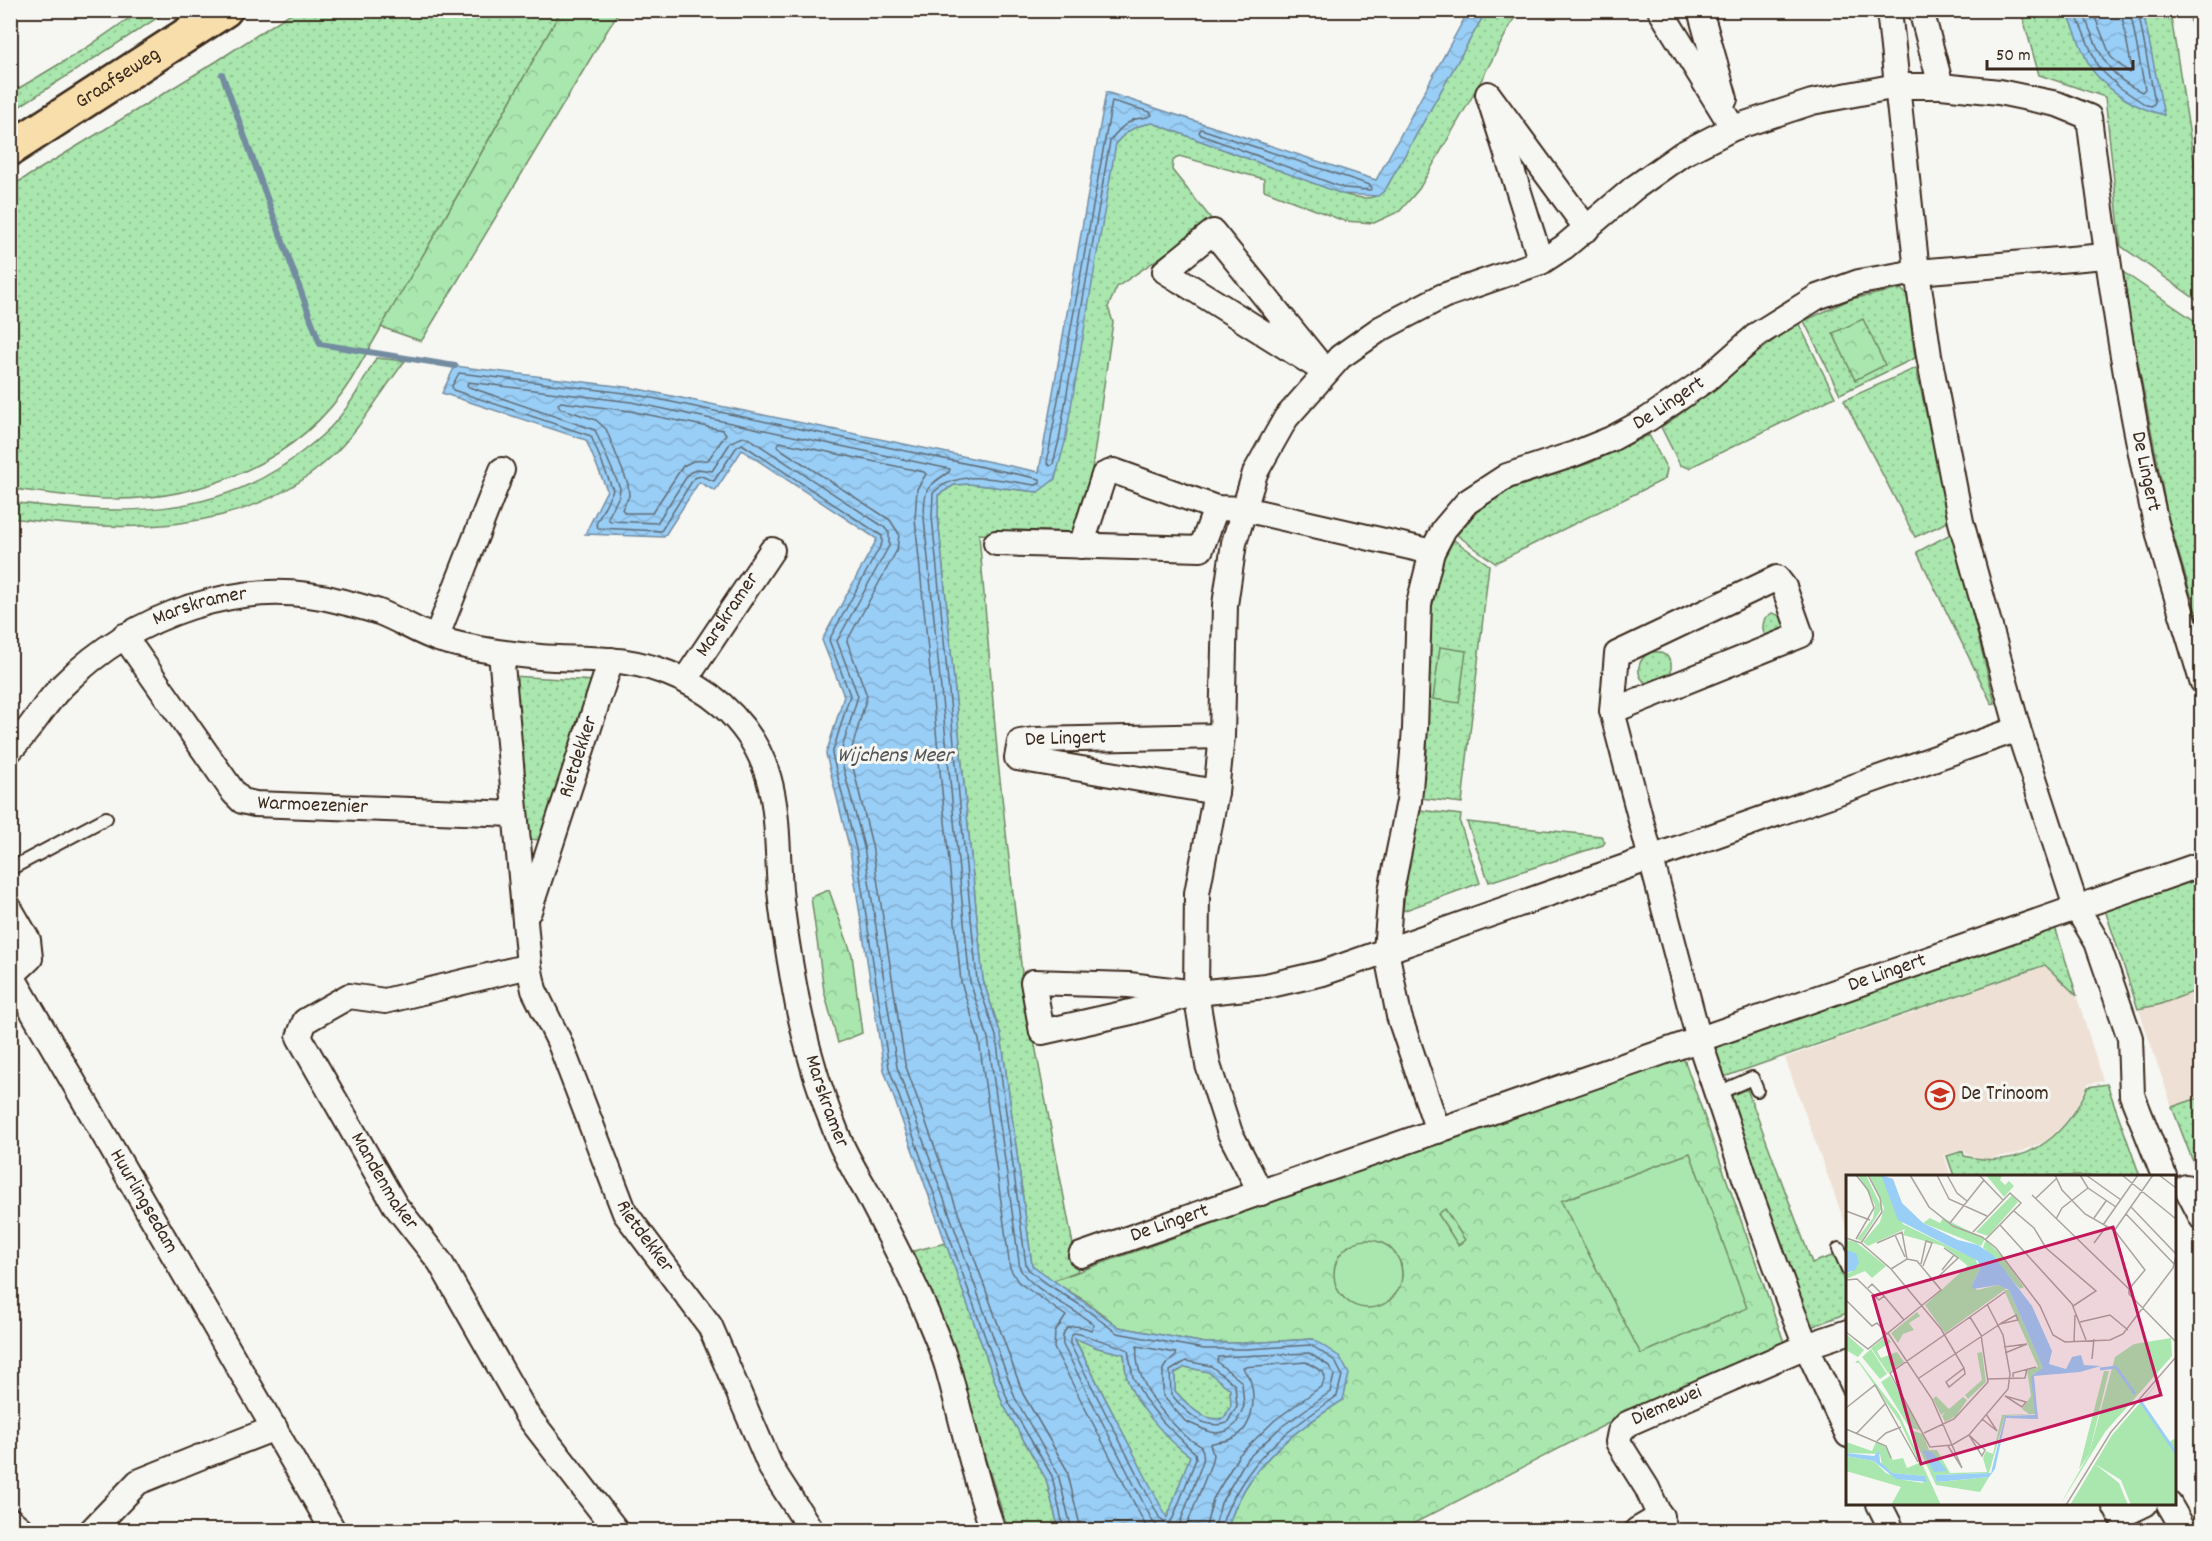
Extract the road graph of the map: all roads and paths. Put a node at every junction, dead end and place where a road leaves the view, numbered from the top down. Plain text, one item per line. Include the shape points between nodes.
1 (225, 10) edge
2 (1660, 10) edge
3 (1700, 10) edge
4 (1889, 10) edge
5 (1921, 10) edge
6 (1897, 86) junction
7 (1941, 86) junction
8 (1733, 128) junction
9 (10, 149) edge
10 (1587, 229) junction
11 (2106, 256) junction
12 (1540, 262) junction
13 (1917, 272) junction
14 (1326, 372) junction
15 (502, 470) dead end
16 (1216, 508) junction
17 (1244, 509) junction
18 (996, 543) dead end
19 (1082, 546) junction
20 (772, 550) dead end
21 (1432, 552) junction
22 (124, 636) junction
23 (436, 638) junction
24 (501, 653) junction
25 (611, 660) junction
26 (685, 681) junction
27 (2202, 681) edge
28 (1612, 711) junction
29 (2018, 729) junction
30 (1222, 736) junction
31 (10, 750) edge
32 (1216, 792) junction
33 (515, 814) junction
34 (106, 819) dead end
35 (519, 857) junction
36 (1650, 857) junction
37 (545, 859) junction
38 (2202, 864) edge
39 (10, 868) edge
40 (2076, 907) junction
41 (10, 909) edge
42 (525, 923) junction
43 (1386, 950) junction
44 (529, 966) junction
45 (11, 976) edge
46 (1196, 993) junction
47 (1699, 1040) junction
48 (1756, 1090) dead end
49 (1716, 1094) junction
50 (1438, 1131) junction
51 (2164, 1175) edge
52 (2187, 1187) edge
53 (1261, 1193) junction
54 (2202, 1218) edge
55 (1839, 1249) dead end
56 (1081, 1255) dead end
57 (1846, 1265) edge
58 (1846, 1333) edge
59 (1806, 1346) junction
60 (275, 1428) junction
61 (1846, 1431) edge
62 (1880, 1505) edge
63 (2141, 1505) edge
64 (2170, 1505) edge
65 (2120, 1517) edge
66 (10, 1520) edge
67 (1664, 1523) edge
68 (22, 1530) edge
69 (92, 1530) edge
70 (333, 1530) edge
71 (616, 1530) edge
72 (811, 1530) edge
73 (993, 1530) edge
74 (1637, 1530) edge
75 (1892, 1530) edge
76 (2184, 1530) edge

1 - 9 main road, Graafseweg
2 - 8 street
3 - 8 street
4 - 6 street
5 - 7 street
6 - 7 street, De Lingert
6 - 8 street, De Lingert via 1812,102
6 - 13 street
7 - 11 street, De Lingert via 2057,104 2089,117
8 - 10 street, De Lingert via 1663,167
10 - 12 street, De Lingert
10 - 12 street via 1488,94
11 - 13 street, De Lingert
11 - 27 street, De Lingert via 2157,524
12 - 14 street, De Lingert via 1443,296 1380,328
13 - 21 street, De Lingert via 1859,282 1795,309 1758,333 1707,379 1648,419 1574,454 1507,476 1467,502 1444,529
13 - 29 street via 1961,522
14 - 14 street via 1196,290 1165,271 1213,232
14 - 17 street, De Lingert via 1286,418 1255,473
15 - 23 street
16 - 17 street
16 - 19 street via 1201,549
16 - 19 street via 1114,471 1104,475
17 - 21 street
17 - 30 street, De Lingert via 1234,543 1225,605
18 - 19 street
20 - 26 street, Marskramer
21 - 43 street, De Lingert via 1419,604 1410,789 1391,891
22 - 23 street, Marskramer via 174,612 215,600 252,594 296,594 335,599 380,613
22 - 31 street, Marskramer via 92,658 60,688
22 - 33 street, Warmoezenier via 242,801
23 - 24 street, Marskramer
24 - 25 street, Marskramer
24 - 33 street, Rietdekker
25 - 26 street, Marskramer via 653,668
25 - 37 street, Rietdekker
26 - 73 street, Marskramer via 720,703 742,726 768,773 776,809 780,894 795,992 809,1050 841,1144 899,1252 947,1364
28 - 28 street via 1801,635 1784,587 1777,578 1617,654
28 - 36 street
29 - 36 street
29 - 40 street
30 - 32 street, De Lingert
30 - 32 street, De Lingert via 1034,740 1020,742 1017,759
32 - 46 street, De Lingert via 1197,892
33 - 35 street, Rietdekker
34 - 39 lane
35 - 37 street
35 - 42 street, Rietdekker
36 - 43 street
36 - 47 street
37 - 42 street, Rietdekker
38 - 40 street, De Lingert
40 - 47 street, De Lingert
40 - 51 street via 2097,942 2130,1038 2132,1095
41 - 45 street via 28,940 30,958
42 - 44 street, Rietdekker
43 - 46 street via 1323,973 1266,986
43 - 50 street, De Lingert via 1399,1016
44 - 71 street, Mandenmaker via 385,1001 349,996 305,1021 299,1038 395,1205 440,1262 526,1415
44 - 72 street, Rietdekker via 534,990 559,1041 625,1214 710,1326 771,1468
45 - 60 street, Huurlingsedam
46 - 46 street via 1129,985 1033,982 1042,1032
46 - 53 street, De Lingert via 1212,1076 1230,1132
47 - 49 street
47 - 50 street, De Lingert
48 - 49 lane via 1752,1078
49 - 59 street
50 - 53 street, De Lingert
52 - 54 street
53 - 56 street, De Lingert
55 - 57 lane
58 - 59 street, Diemewei
59 - 61 street
59 - 67 street, Diemewei via 1627,1424 1620,1432 1618,1442 1623,1453 1647,1488
60 - 69 street via 138,1482
60 - 70 street, Huurlingsedam
62 - 75 street
63 - 65 street
64 - 76 street
66 - 68 street
67 - 74 street, Diemewei

